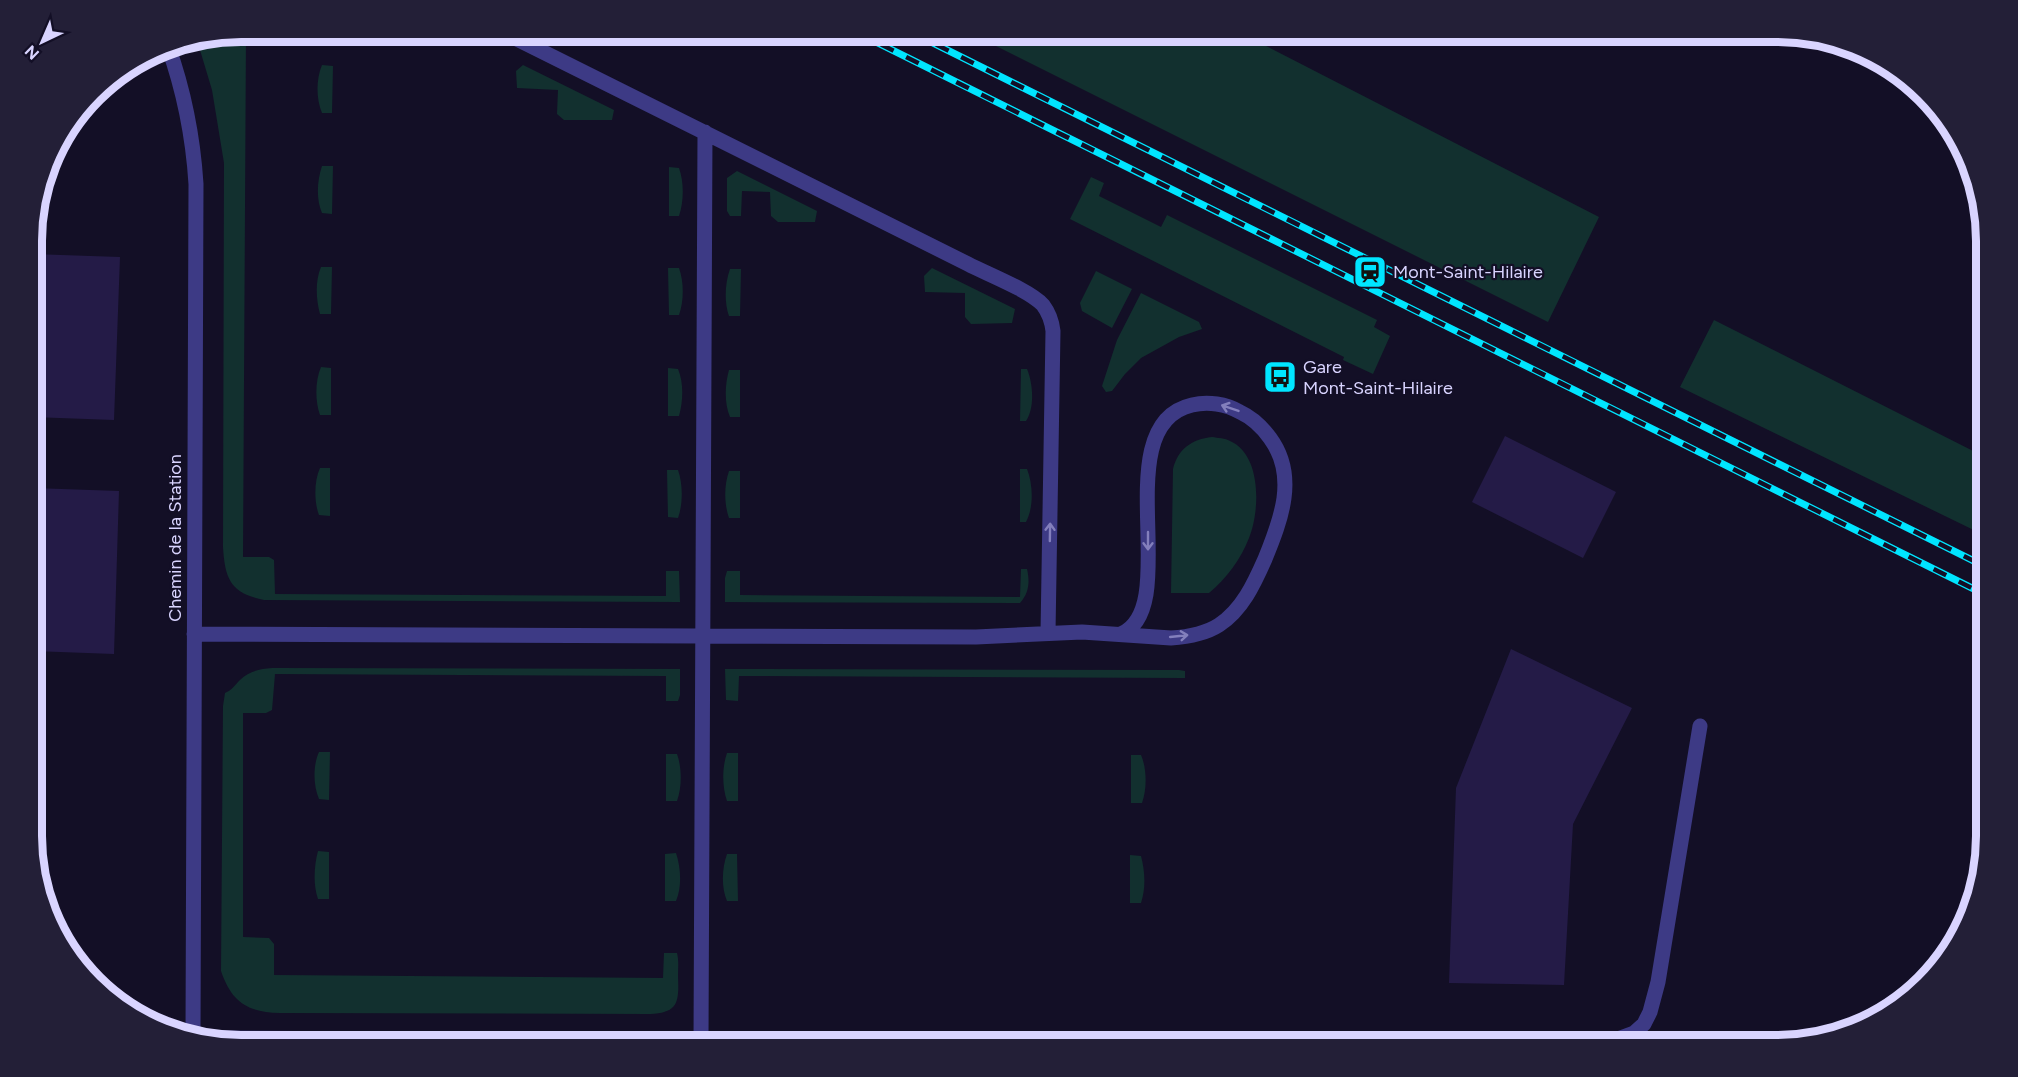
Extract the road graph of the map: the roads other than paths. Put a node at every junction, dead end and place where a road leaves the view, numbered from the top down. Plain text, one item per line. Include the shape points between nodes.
1 (523, 42) edge
2 (171, 55) edge
3 (705, 132) junction
4 (1048, 633) junction
5 (194, 634) junction
6 (1121, 634) junction
7 (702, 636) junction
8 (1700, 726) dead end
9 (193, 1029) edge
10 (700, 1035) edge
11 (1628, 1035) edge

1 - 3 street
2 - 5 street, Chemin de la Station via 188,112 196,184
4 -> 3 street via 1053,345 1052,323 1043,306
3 - 7 street
4 - 6 street
4 - 7 street via 984,637
5 - 7 street
5 - 9 street, Chemin de la Station
6 -> 6 street via 1171,638 1204,632 1237,609 1254,582 1280,520 1286,482 1282,458 1274,444 1246,414 1217,404 1192,405 1170,415 1157,432 1148,465 1144,600 1139,619
7 - 10 street
8 - 11 street via 1658,982 1644,1024

